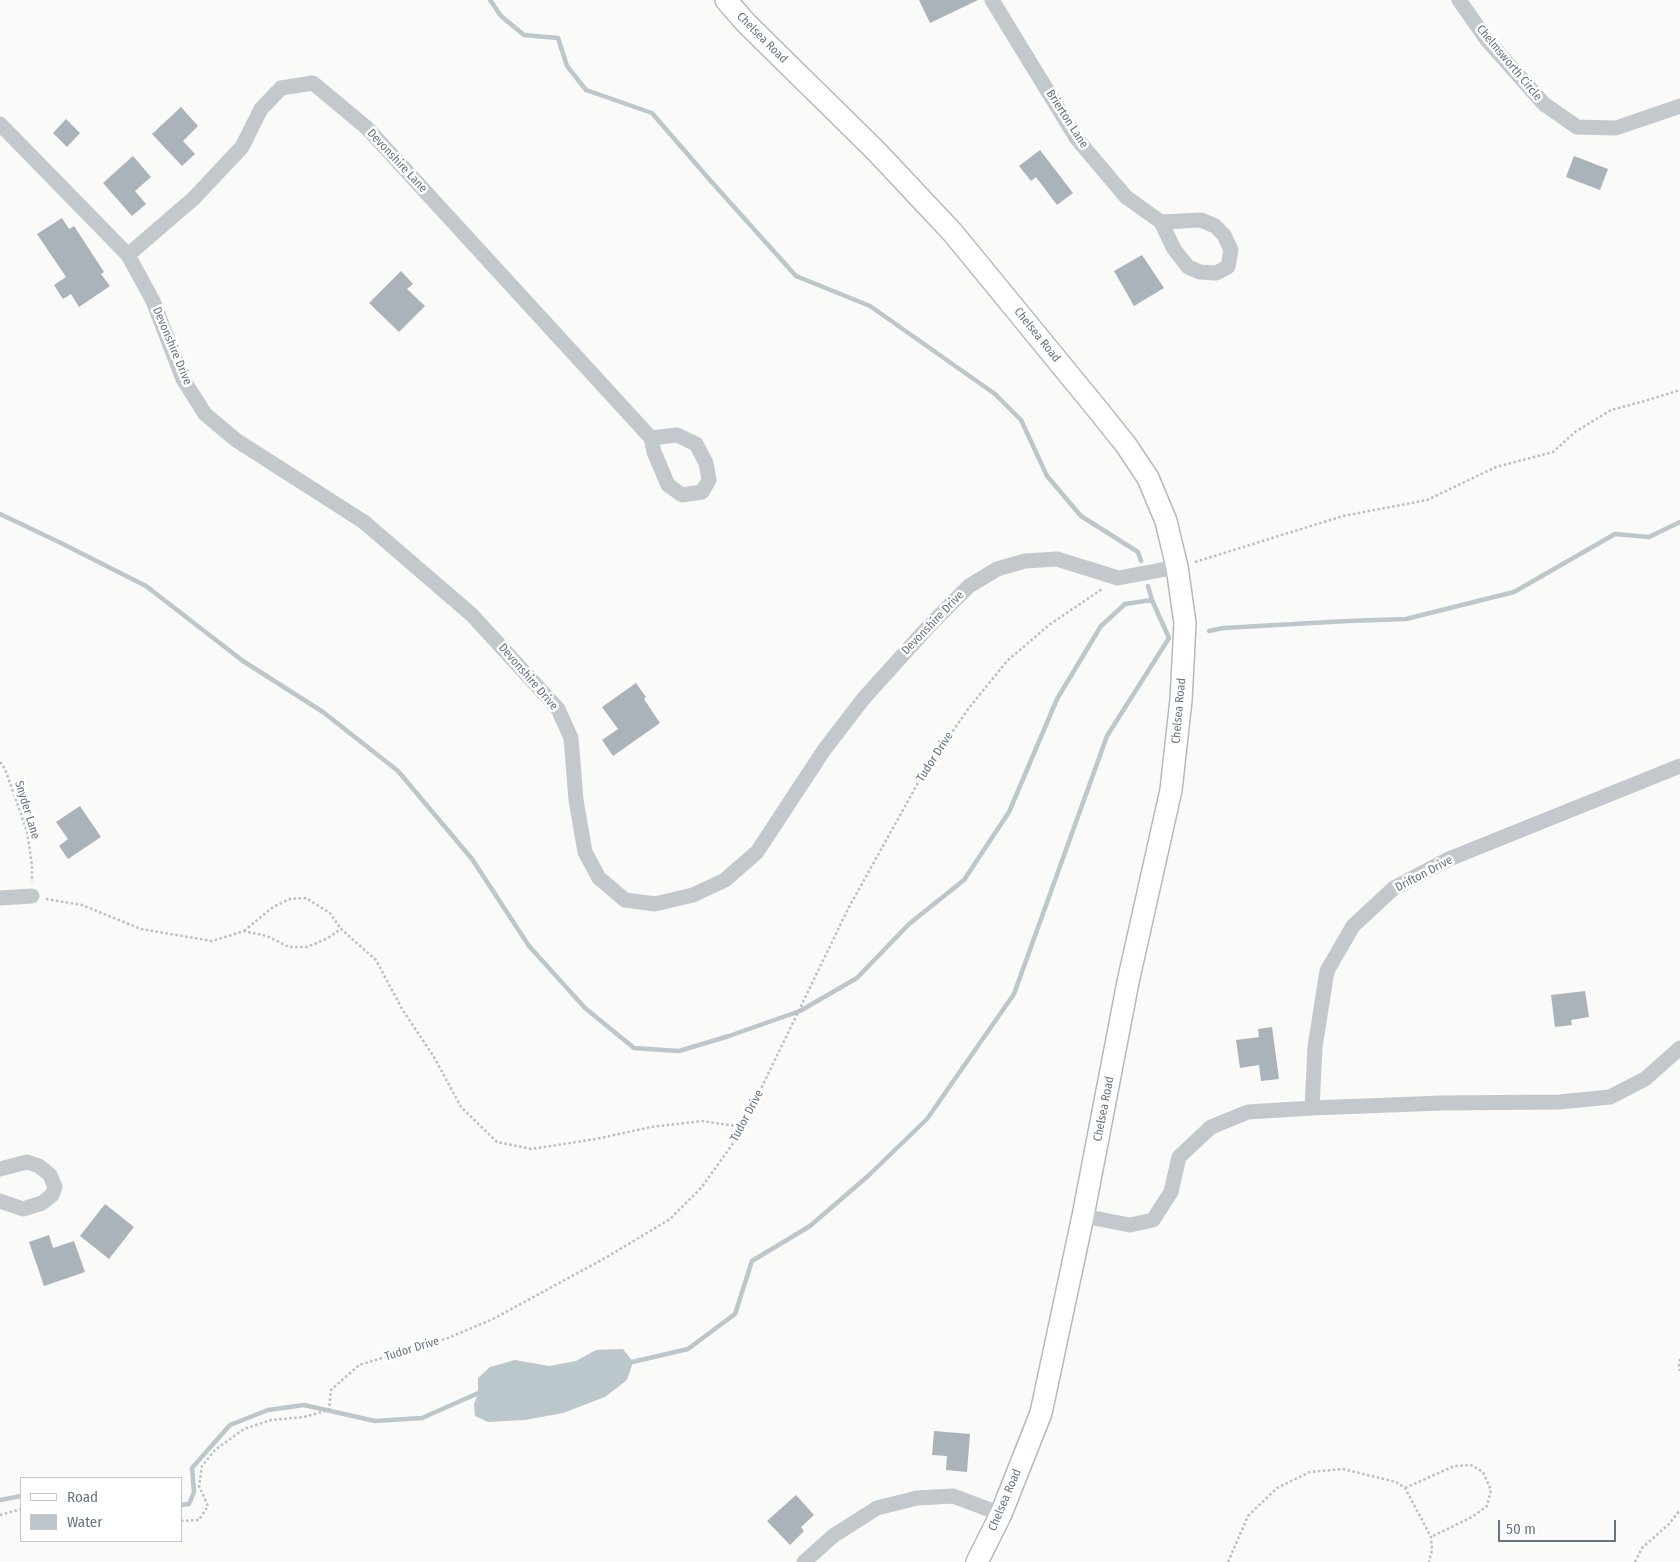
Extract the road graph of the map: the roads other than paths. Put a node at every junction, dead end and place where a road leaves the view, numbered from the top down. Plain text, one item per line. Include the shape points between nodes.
1 (726, 0) edge
2 (992, 0) edge
3 (1459, 0) edge
4 (1680, 106) edge
5 (0, 124) edge
6 (1161, 222) junction
7 (128, 255) junction
8 (651, 438) dead end
9 (1177, 567) junction
10 (1680, 766) edge
11 (32, 896) road end
12 (0, 898) edge
13 (1680, 1048) edge
14 (1312, 1108) junction
15 (0, 1168) edge
16 (0, 1201) edge
17 (1083, 1216) junction
18 (1001, 1514) junction
19 (804, 1562) edge
20 (977, 1562) edge

1 - 9 street, Chelsea Road via 877,152 953,234 1126,445 1148,478 1166,521
2 - 6 street, Brierton Lane via 1077,139 1126,196
3 - 4 street, Chelmsworth Circle via 1487,40 1544,104 1577,127 1616,128
5 - 7 street, Devonshire Drive
6 - 6 street, Brierton Lane via 1174,249 1188,266 1200,272 1216,273 1228,267 1231,250 1215,226 1201,220
7 - 8 street, Devonshire Lane via 194,198 242,148 261,109 281,88 314,83 367,128
7 - 9 street, Devonshire Drive via 153,301 184,379 205,414 236,440 364,522 472,615 558,709 570,738 585,852 599,878 625,900 655,904 693,894 724,880 757,852 824,750 864,698 969,586 996,569 1025,561 1057,559 1118,578
9 - 17 street, Chelsea Road via 1185,623 1171,790 1128,982
10 - 14 street, Drifton Drive via 1449,859 1394,888 1352,926 1327,971 1315,1047
11 - 12 street
13 - 14 street via 1645,1078 1610,1097 1559,1102
14 - 17 street via 1248,1112 1211,1127 1179,1157 1171,1192 1153,1220 1130,1225
15 - 16 street via 28,1162 50,1175 55,1187 52,1195 42,1203 23,1209
17 - 18 street, Chelsea Road via 1041,1413
18 - 19 street via 953,1496 917,1498 877,1508 833,1536
18 - 20 street, Chelsea Road

